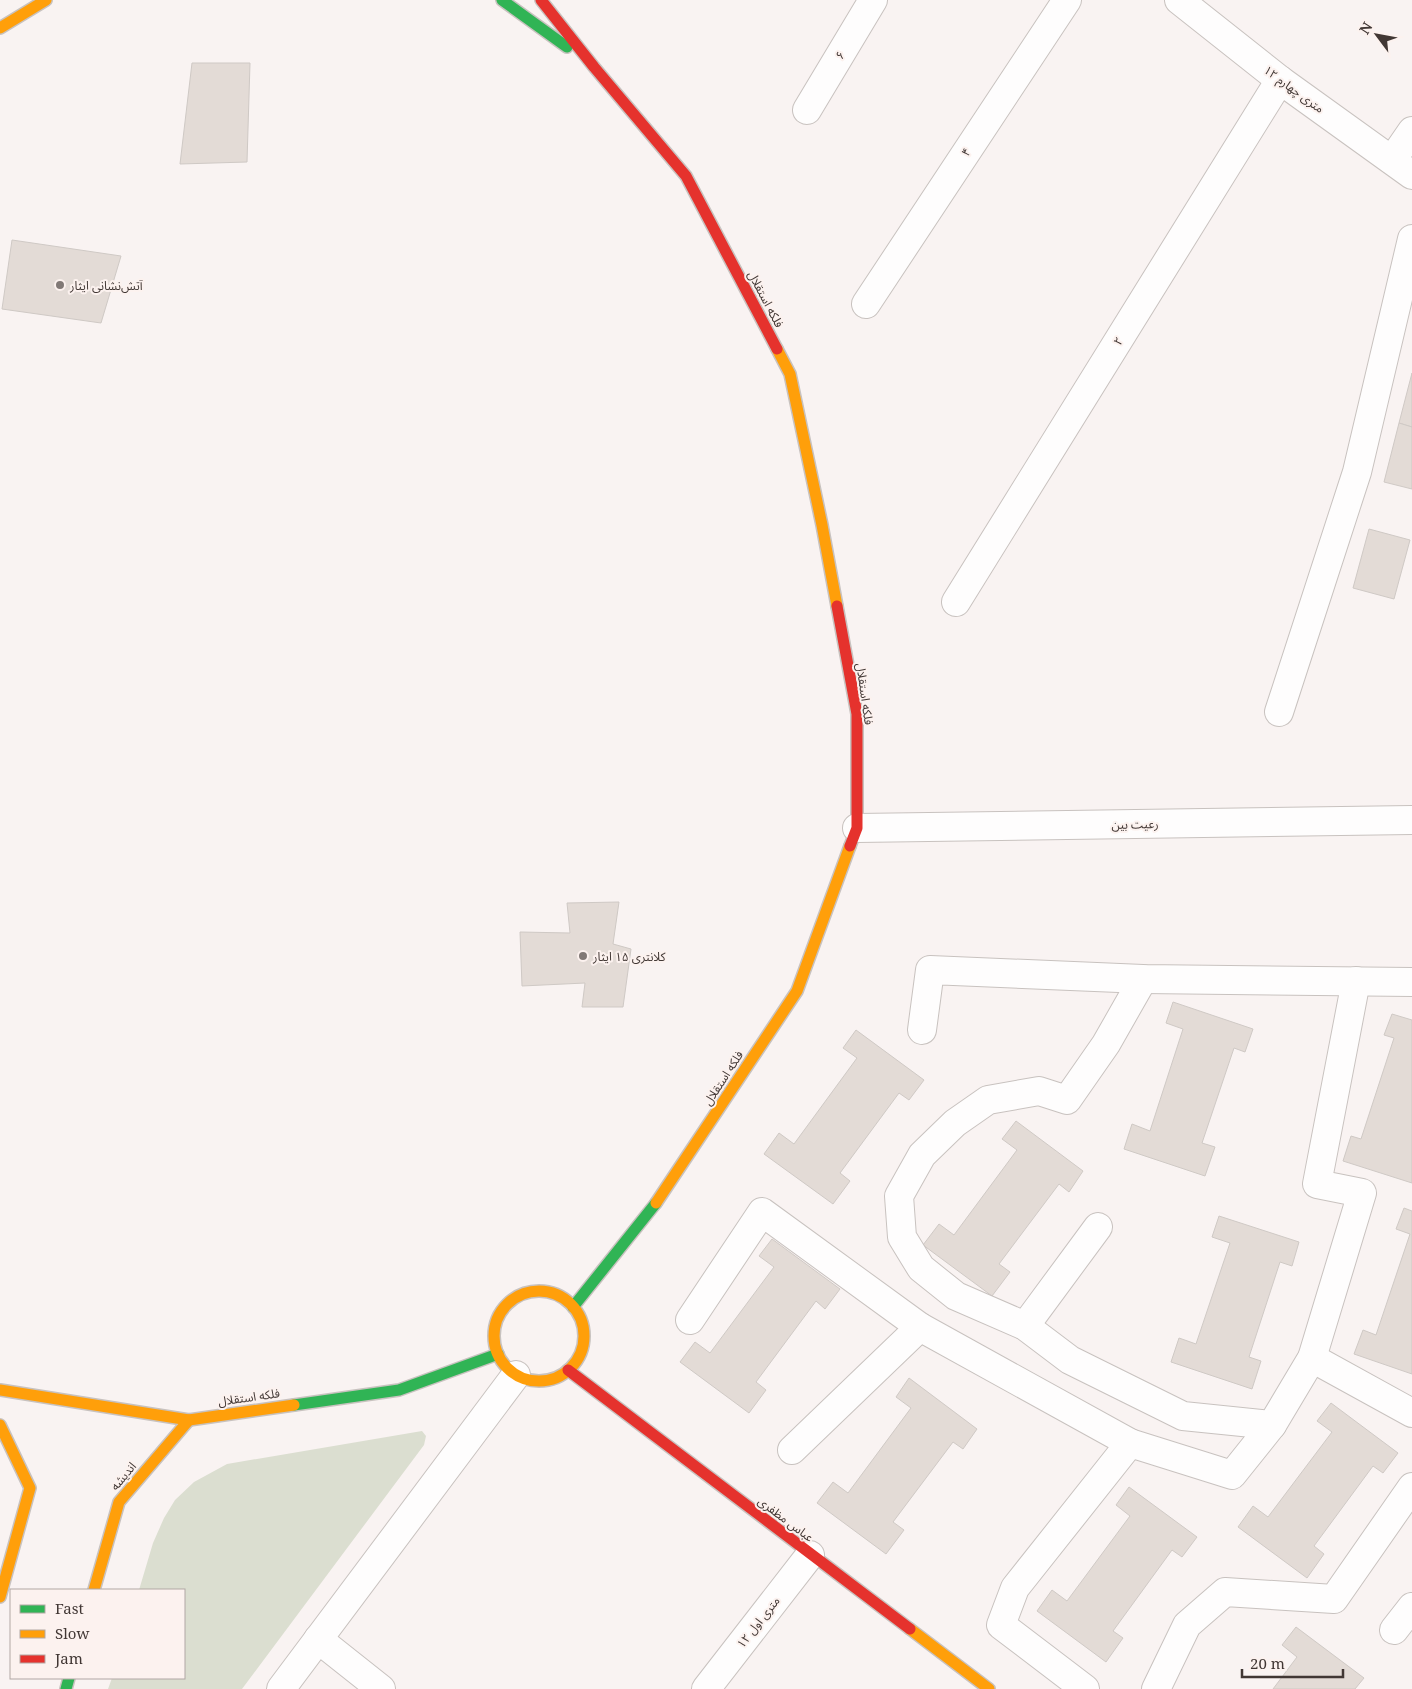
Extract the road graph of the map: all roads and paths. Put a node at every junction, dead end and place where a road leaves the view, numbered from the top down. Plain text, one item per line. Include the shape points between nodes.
1 (46, 0) edge
2 (502, 0) edge
3 (541, 0) edge
4 (873, 0) edge
5 (1067, 0) edge
6 (1179, 0) edge
7 (0, 28) edge
8 (594, 67) junction
9 (1280, 80) junction
10 (807, 110) dead end
11 (1412, 131) edge
12 (1402, 168) edge
13 (1412, 239) edge
14 (866, 304) dead end
15 (956, 602) dead end
16 (1279, 712) dead end
17 (1412, 820) edge
18 (857, 828) junction
19 (1142, 979) junction
20 (1356, 981) junction
21 (1412, 982) edge
22 (922, 1030) dead end
23 (1098, 1227) dead end
24 (573, 1307) junction
25 (690, 1320) dead end
26 (920, 1326) junction
27 (1025, 1326) junction
28 (498, 1354) junction
29 (1312, 1358) junction
30 (568, 1370) junction
31 (516, 1374) junction
32 (0, 1390) edge
33 (1412, 1413) edge
34 (189, 1420) junction
35 (0, 1425) edge
36 (1272, 1425) junction
37 (1130, 1443) junction
38 (792, 1450) dead end
39 (1412, 1487) edge
40 (810, 1555) junction
41 (94, 1589) edge
42 (0, 1597) edge
43 (1412, 1607) edge
44 (1394, 1630) dead end
45 (318, 1639) junction
46 (281, 1689) edge
47 (381, 1689) edge
48 (706, 1689) edge
49 (989, 1689) edge
50 (1085, 1689) edge
51 (1156, 1689) edge

1 - 7 main road
2 - 8 main road
3 - 8 main road
4 - 10 street, ۶
5 - 14 street, ۴
6 - 9 street, ۱۲ متری چهارم
8 - 18 main road, فلکه استقلال via 686,176 790,374 822,525 856,714
9 - 12 street, ۱۲ متری چهارم
9 - 15 street, ۲
11 - 12 street
13 - 16 street via 1357,472
17 - 18 street, رعیت بین
18 - 24 main road, فلکه استقلال via 797,991 661,1197
19 - 20 street
19 - 22 street via 930,970
19 - 27 street via 1106,1044 1067,1100 1039,1091 988,1100 954,1123 922,1154 899,1196 902,1237 921,1268 956,1296
20 - 21 street
20 - 29 street via 1317,1184 1362,1193
23 - 27 street
24 - 28 main road via 563,1297 549,1292 536,1291 516,1298 501,1312 496,1326 494,1340
24 - 30 main road via 581,1318 583,1346 578,1359
25 - 26 street via 762,1212
26 - 37 street
26 - 38 street
27 - 36 street via 1070,1360 1183,1416
28 - 31 main road via 505,1366
28 - 34 main road, فلکه استقلال via 399,1390
29 - 33 street
29 - 36 street
30 - 31 main road via 543,1381 529,1380
30 - 40 main road, عباس مظفری
31 - 45 street
32 - 34 main road, فلکه استقلال
34 - 41 main road, اندیشه via 119,1502
35 - 42 main road via 30,1488
36 - 37 street via 1232,1475
37 - 50 street via 1015,1588 1001,1625
39 - 51 street via 1334,1599 1225,1592 1187,1625
40 - 48 street, ۱۲ متری اول
40 - 49 main road, عباس مظفری
43 - 44 street
45 - 46 street
45 - 47 street

